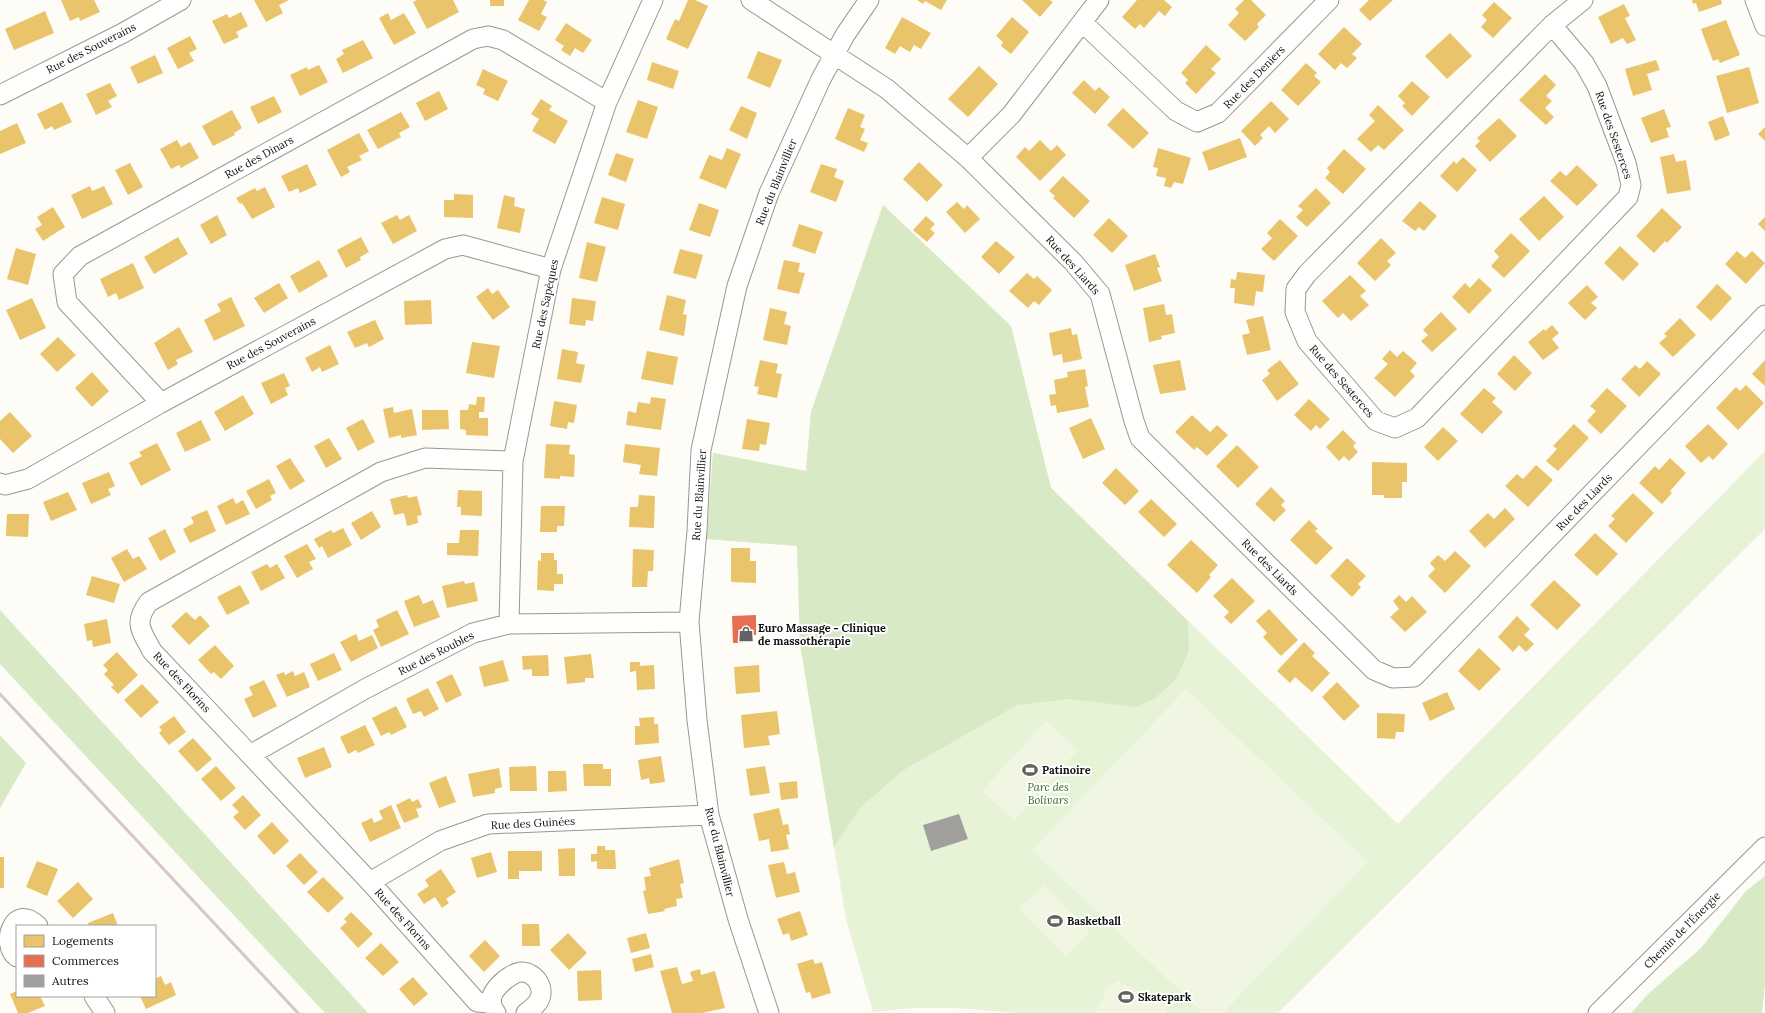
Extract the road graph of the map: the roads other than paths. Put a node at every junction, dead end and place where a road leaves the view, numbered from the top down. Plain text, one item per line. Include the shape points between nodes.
1 (181, 0) edge
2 (653, 0) edge
3 (751, 0) edge
4 (869, 0) edge
5 (1099, 0) edge
6 (1329, 0) edge
7 (1583, 0) edge
8 (1755, 0) edge
9 (1082, 22) junction
10 (1552, 25) junction
11 (1765, 26) edge
12 (834, 55) junction
13 (0, 95) edge
14 (607, 102) junction
15 (968, 158) junction
16 (551, 269) junction
17 (1765, 315) edge
18 (161, 403) junction
19 (513, 461) junction
20 (0, 483) edge
21 (689, 622) junction
22 (509, 624) junction
23 (250, 755) junction
24 (709, 815) junction
25 (1765, 847) edge
26 (370, 882) junction
27 (37, 925) edge
28 (16, 957) edge
29 (95, 997) edge
30 (493, 1008) edge
31 (105, 1013) edge
32 (526, 1013) edge
33 (770, 1013) edge
34 (1598, 1013) edge

1 - 13 street, Rue des Souverains via 123,33
2 - 14 street, Rue des Sapèques
3 - 12 street
4 - 12 street, Rue du Blainvillier
5 - 9 street
6 - 9 street, Rue des Deniers via 1218,113 1197,122 1176,111
7 - 10 street, Rue des Sesterces
8 - 11 street
9 - 15 street via 1010,115
10 - 10 street, Rue des Sesterces via 1307,274 1296,289 1295,312 1307,341 1376,421 1395,428 1417,418 1628,197 1631,185 1626,163 1597,86 1584,63
12 - 15 street, Rue des Liards via 887,89
12 - 21 street, Rue du Blainvillier via 769,193 737,286 701,450
14 - 16 street, Rue des Sapèques
14 - 18 street, Rue des Dinars via 502,40 488,36 473,39 80,256 63,274 68,302
15 - 17 street, Rue des Liards via 1073,262 1100,294 1140,438 1374,670 1393,678 1414,677
16 - 18 street, Rue des Souverains via 463,246 446,249
16 - 19 street, Rue des Sapèques
18 - 20 street, Rue des Souverains via 28,479 5,485
19 - 22 street, Rue des Sapèques
19 - 23 street, Rue des Florins via 425,458 381,472 149,602 140,614 140,629 152,651
21 - 22 street, Rue des Roubles
21 - 24 street, Rue du Blainvillier via 697,720
22 - 23 street, Rue des Roubles via 473,633 365,689
23 - 26 street, Rue des Florins
24 - 26 street, Rue des Guinées via 488,824 440,841
24 - 33 street, Rue du Blainvillier via 738,919
25 - 34 street, Chemin de l'Énergie
26 - 30 street, Rue des Florins via 478,1002
27 - 28 street via 22,918 6,927 3,932 3,944 10,954
29 - 31 street
30 - 32 street, Rue des Florins via 492,997 498,986 514,974 526,973 537,979 541,990 538,1003

